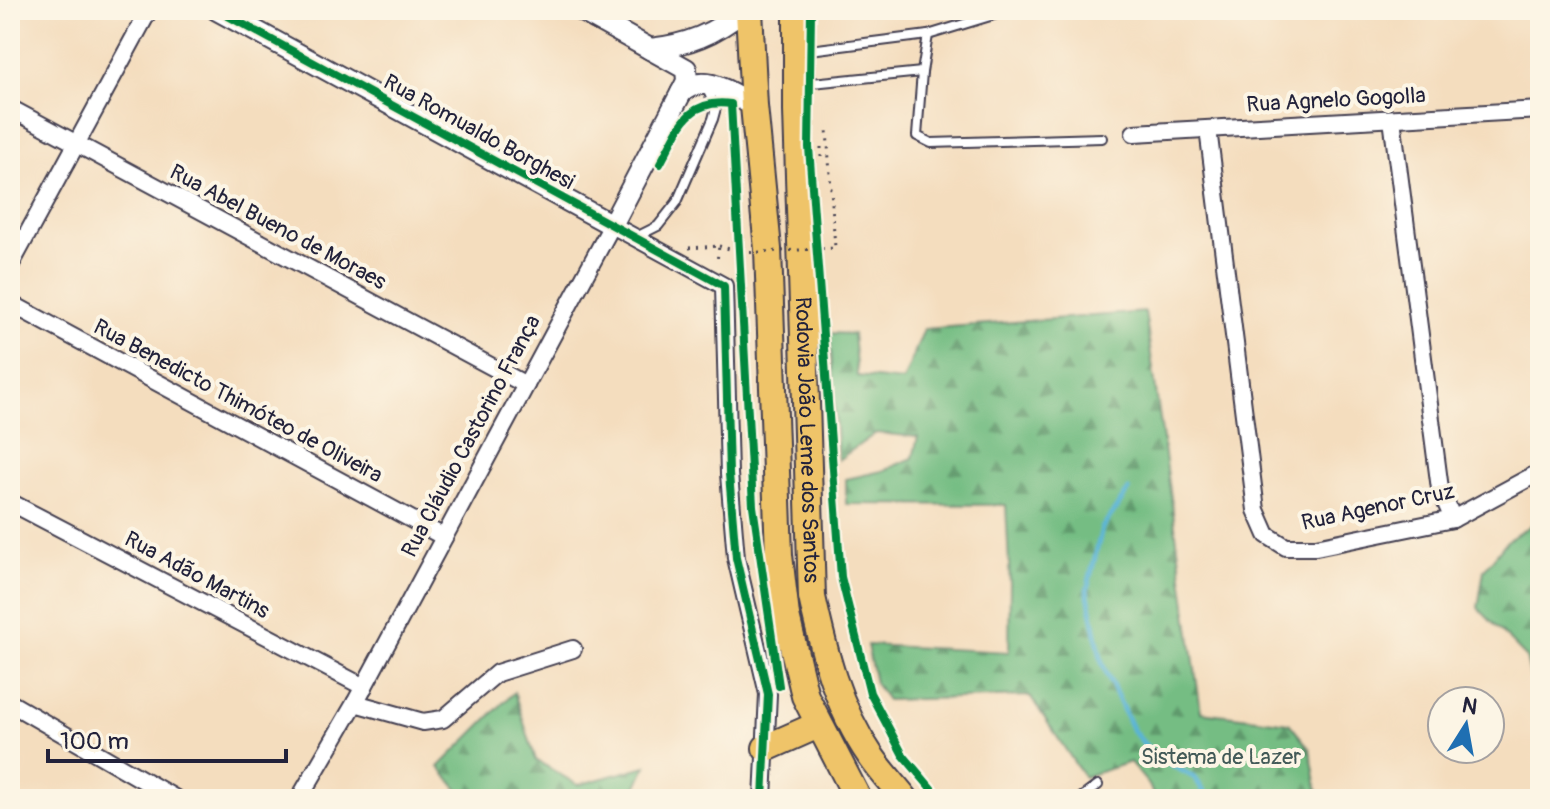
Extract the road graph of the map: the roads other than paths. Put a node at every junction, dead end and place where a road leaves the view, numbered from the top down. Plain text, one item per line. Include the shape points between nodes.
1 (149, 10) edge
2 (217, 10) edge
3 (580, 10) edge
4 (746, 10) edge
5 (797, 10) edge
6 (1010, 10) edge
7 (928, 35) junction
8 (650, 49) junction
9 (797, 52) junction
10 (686, 69) junction
11 (922, 72) junction
12 (709, 84) junction
13 (797, 84) junction
14 (681, 93) junction
15 (754, 106) junction
16 (10, 108) edge
17 (1540, 110) edge
18 (1392, 119) junction
19 (1208, 129) junction
20 (1134, 133) dead end
21 (1102, 138) dead end
22 (77, 143) junction
23 (612, 225) junction
24 (636, 238) junction
25 (10, 266) edge
26 (10, 303) edge
27 (526, 385) junction
28 (1540, 472) edge
29 (10, 502) edge
30 (1453, 519) junction
31 (444, 537) junction
32 (573, 649) dead end
33 (364, 687) junction
34 (10, 703) edge
35 (355, 703) junction
36 (818, 725) junction
37 (766, 748) junction
38 (1098, 785) dead end
39 (176, 799) edge
40 (299, 799) edge
41 (763, 799) edge
42 (858, 799) edge
43 (905, 799) edge
44 (1079, 799) edge

1 - 22 street
2 - 23 street, Rua Romualdo Borghesi
3 - 8 street
4 - 8 street via 679,46
4 - 15 main road, Rodovia João Leme dos Santos
5 - 9 main road, Rodovia João Leme dos Santos
6 - 7 lane
7 - 9 lane
7 - 11 lane
8 - 10 street
9 - 13 main road, Rodovia João Leme dos Santos
10 - 12 lane
10 - 14 street, Rua Cláudio Castorino França
11 - 13 lane
11 - 21 lane via 917,136 921,140
12 - 14 street
12 - 15 street
12 - 24 lane via 716,108 677,202 658,226
13 - 43 main road, Rodovia João Leme dos Santos via 812,597 823,649 851,723
14 - 23 street, Rua Cláudio Castorino França
15 - 36 main road, Rodovia João Leme dos Santos via 768,249 779,555 786,616 805,696
16 - 22 street, Rua Abel Bueno de Moraes
17 - 18 street, Rua Agnelo Gogolla
18 - 19 street, Rua Agnelo Gogolla
18 - 30 street via 1440,489
19 - 20 street, Rua Agnelo Gogolla
19 - 30 street, Rua Agenor Cruz via 1256,510 1267,535 1286,547 1316,547
22 - 25 street
22 - 27 street, Rua Abel Bueno de Moraes
23 - 24 street, Rua Romualdo Borghesi
23 - 27 street, Rua Cláudio Castorino França
24 - 37 street, Rua Romualdo Borghesi via 724,286 736,558 768,694
26 - 31 street, Rua Benedicto Thimóteo de Oliveira
27 - 31 street, Rua Cláudio Castorino França
28 - 30 street, Rua Agenor Cruz
29 - 33 street, Rua Adão Martins
31 - 33 street, Rua Cláudio Castorino França
32 - 35 street via 497,673 443,719 423,722
33 - 35 street, Rua Cláudio Castorino França
34 - 39 street
35 - 40 street, Rua Cláudio Castorino França
36 - 37 main road
36 - 42 main road, Rodovia João Leme dos Santos
37 - 41 street
38 - 44 lane

